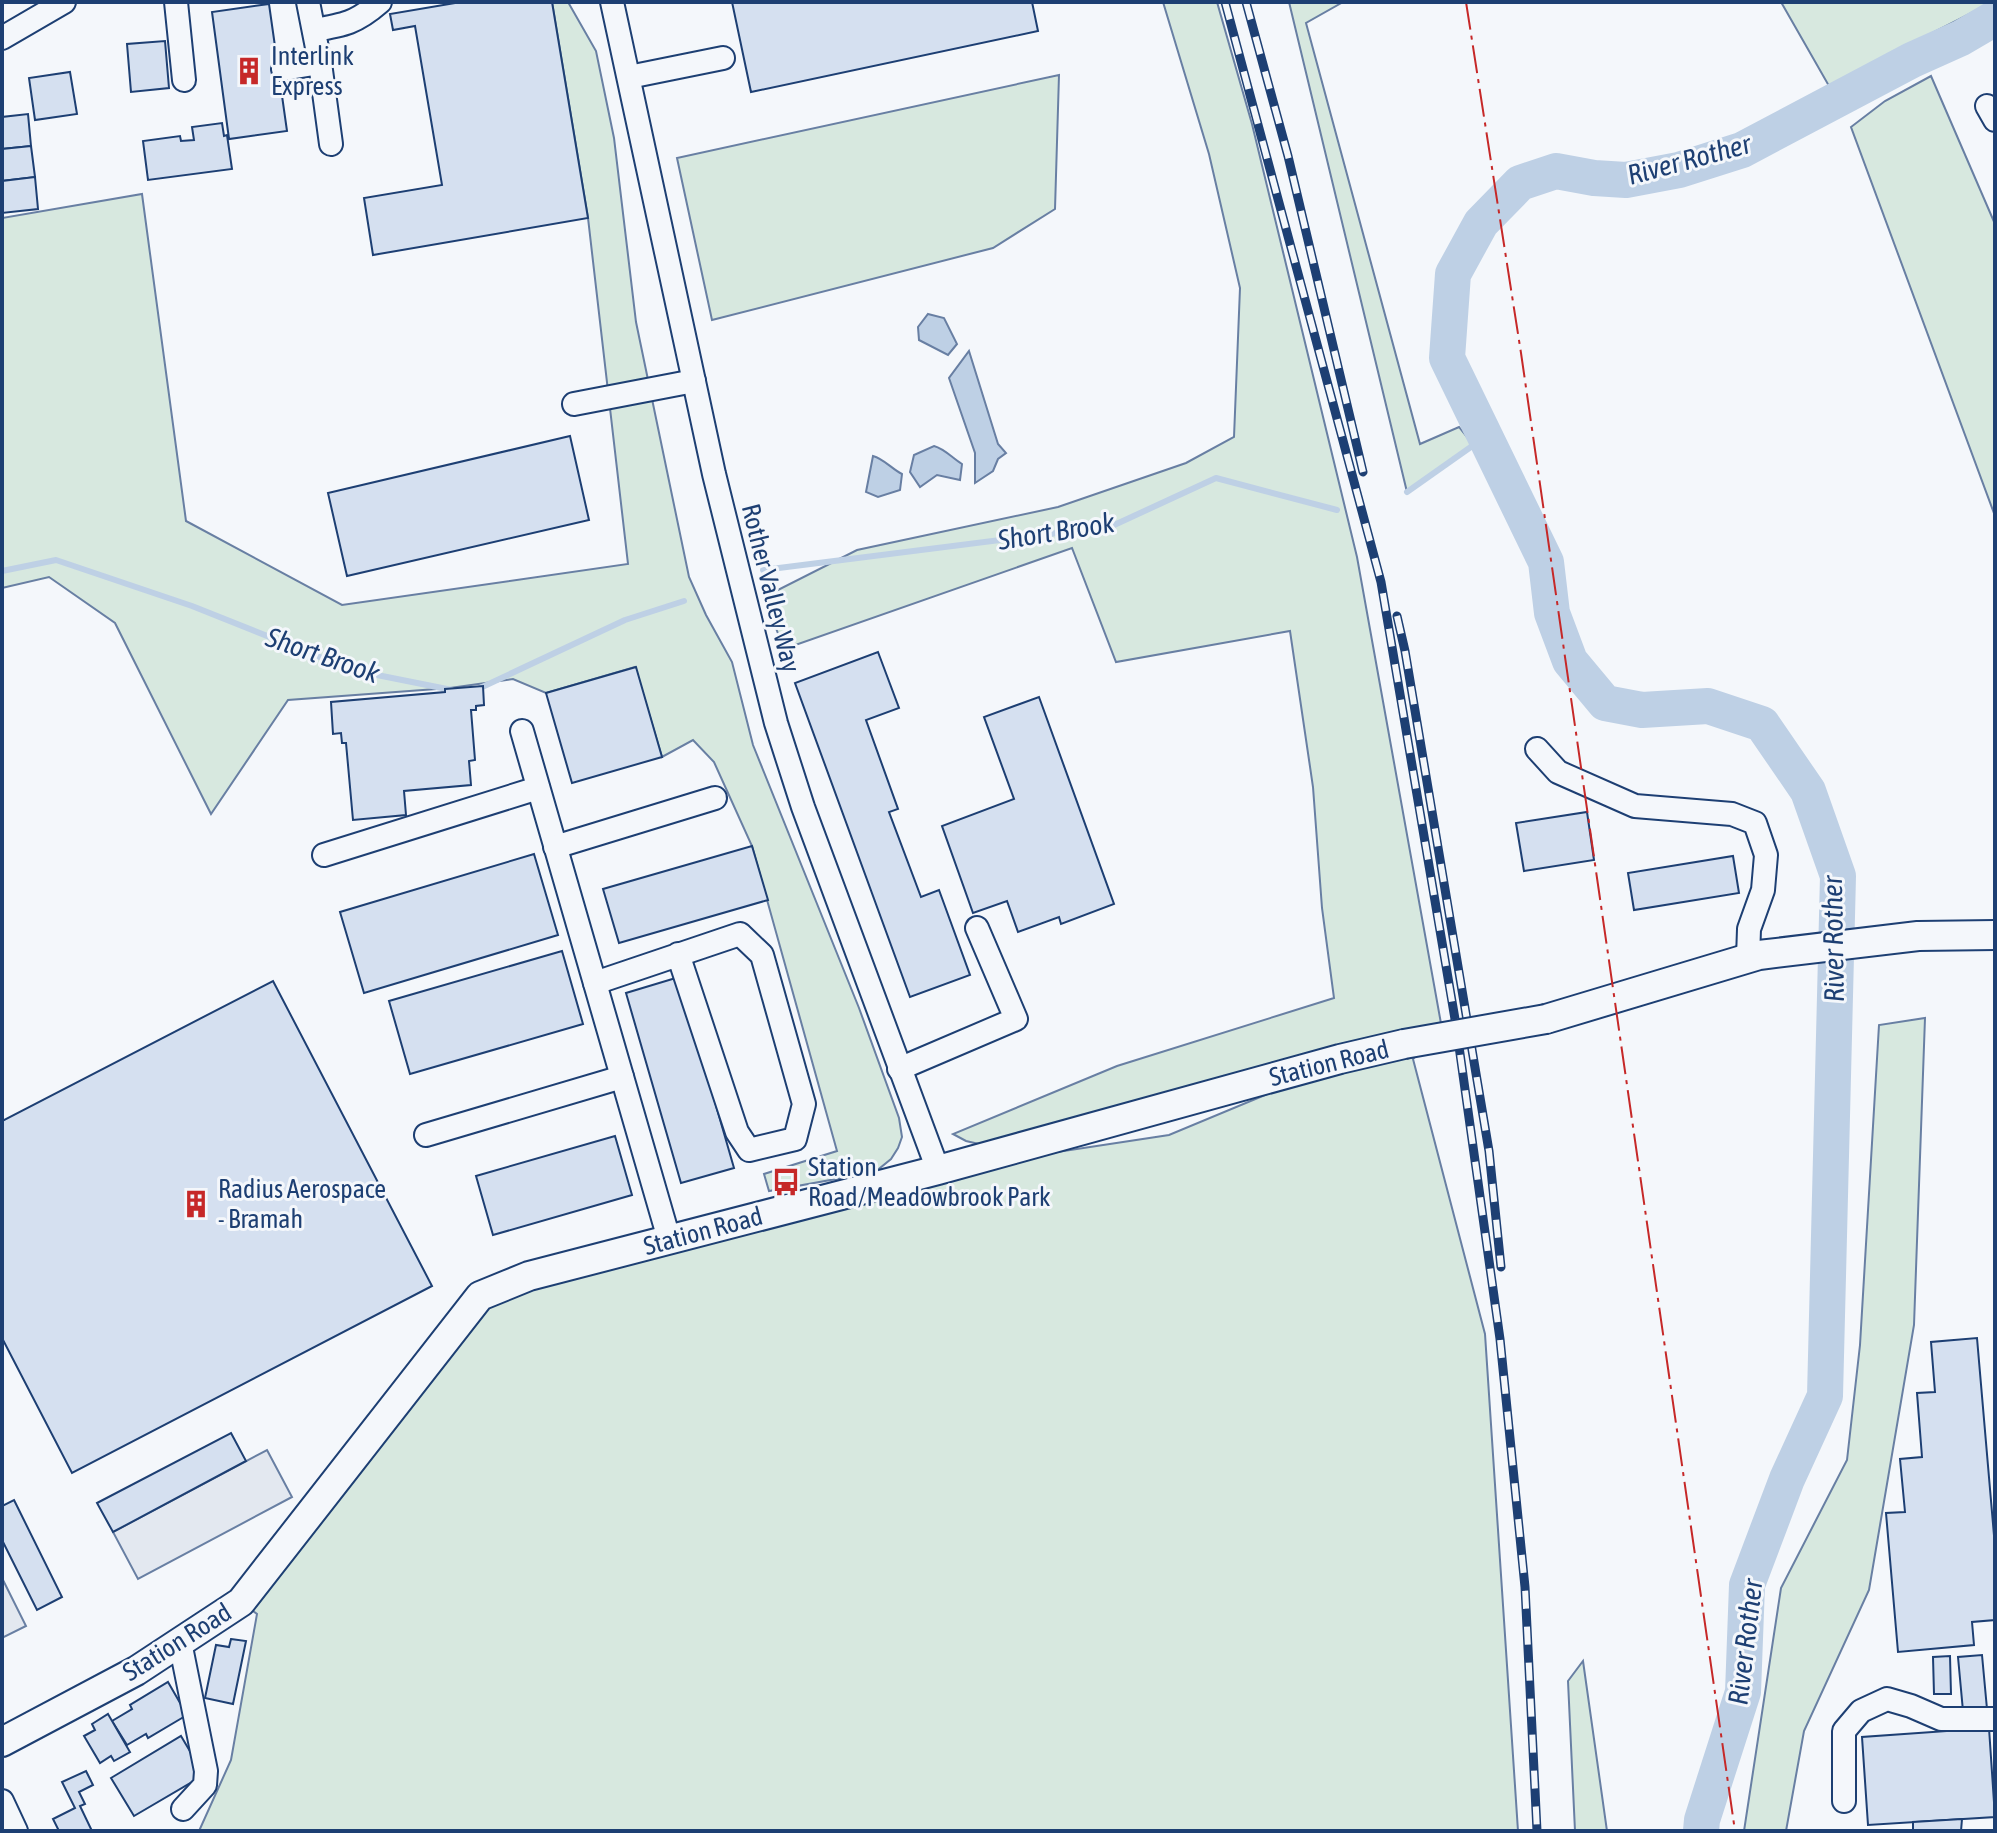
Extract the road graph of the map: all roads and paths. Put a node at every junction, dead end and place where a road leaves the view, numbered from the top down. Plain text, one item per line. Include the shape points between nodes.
1 (64, 2) edge
2 (176, 2) edge
3 (308, 2) edge
4 (380, 2) edge
5 (612, 2) edge
6 (314, 30) junction
7 (2, 38) edge
8 (723, 58) dead end
9 (320, 63) junction
10 (283, 69) dead end
11 (629, 77) junction
12 (184, 80) dead end
13 (331, 144) dead end
14 (694, 381) junction
15 (574, 404) dead end
16 (522, 731) dead end
17 (1537, 749) dead end
18 (538, 788) junction
19 (715, 798) dead end
20 (555, 847) junction
21 (324, 855) dead end
22 (977, 928) dead end
23 (1995, 935) edge
24 (678, 954) junction
25 (1748, 958) junction
26 (595, 983) junction
27 (899, 1069) junction
28 (622, 1077) junction
29 (426, 1135) dead end
30 (938, 1170) junction
31 (669, 1239) junction
32 (180, 1642) junction
33 (1995, 1719) edge
34 (2, 1742) edge
35 (2, 1801) edge
36 (1844, 1801) dead end
37 (183, 1809) dead end
38 (16, 1831) edge

1 - 7 street
2 - 12 street
3 - 6 street
4 - 6 street via 349,24
5 - 11 street, Rother Valley Way
6 - 9 street
8 - 11 street
9 - 10 street
9 - 13 street
11 - 14 street, Rother Valley Way
14 - 15 street
14 - 27 street, Rother Valley Way via 776,723
16 - 18 street
17 - 25 street via 1558,772 1635,806 1732,814 1755,823 1766,855 1763,890 1749,929
18 - 20 street
18 - 21 street
19 - 20 street
20 - 26 street
22 - 27 street via 1016,1019
23 - 25 main road, Station Road via 1918,936
24 - 24 street via 740,934 762,955 804,1104 795,1139 749,1150 737,1132
24 - 26 street
25 - 30 main road, Station Road, bridge via 1546,1019 1373,1050
26 - 28 street
27 - 30 street, Rother Valley Way
28 - 29 street
28 - 31 street
30 - 31 main road, Station Road
31 - 32 main road, Station Road via 529,1276 480,1296 241,1602
32 - 34 main road, Station Road
32 - 37 street via 206,1771 205,1785
33 - 36 street via 1941,1719 1887,1699 1861,1711 1844,1731
35 - 38 street

